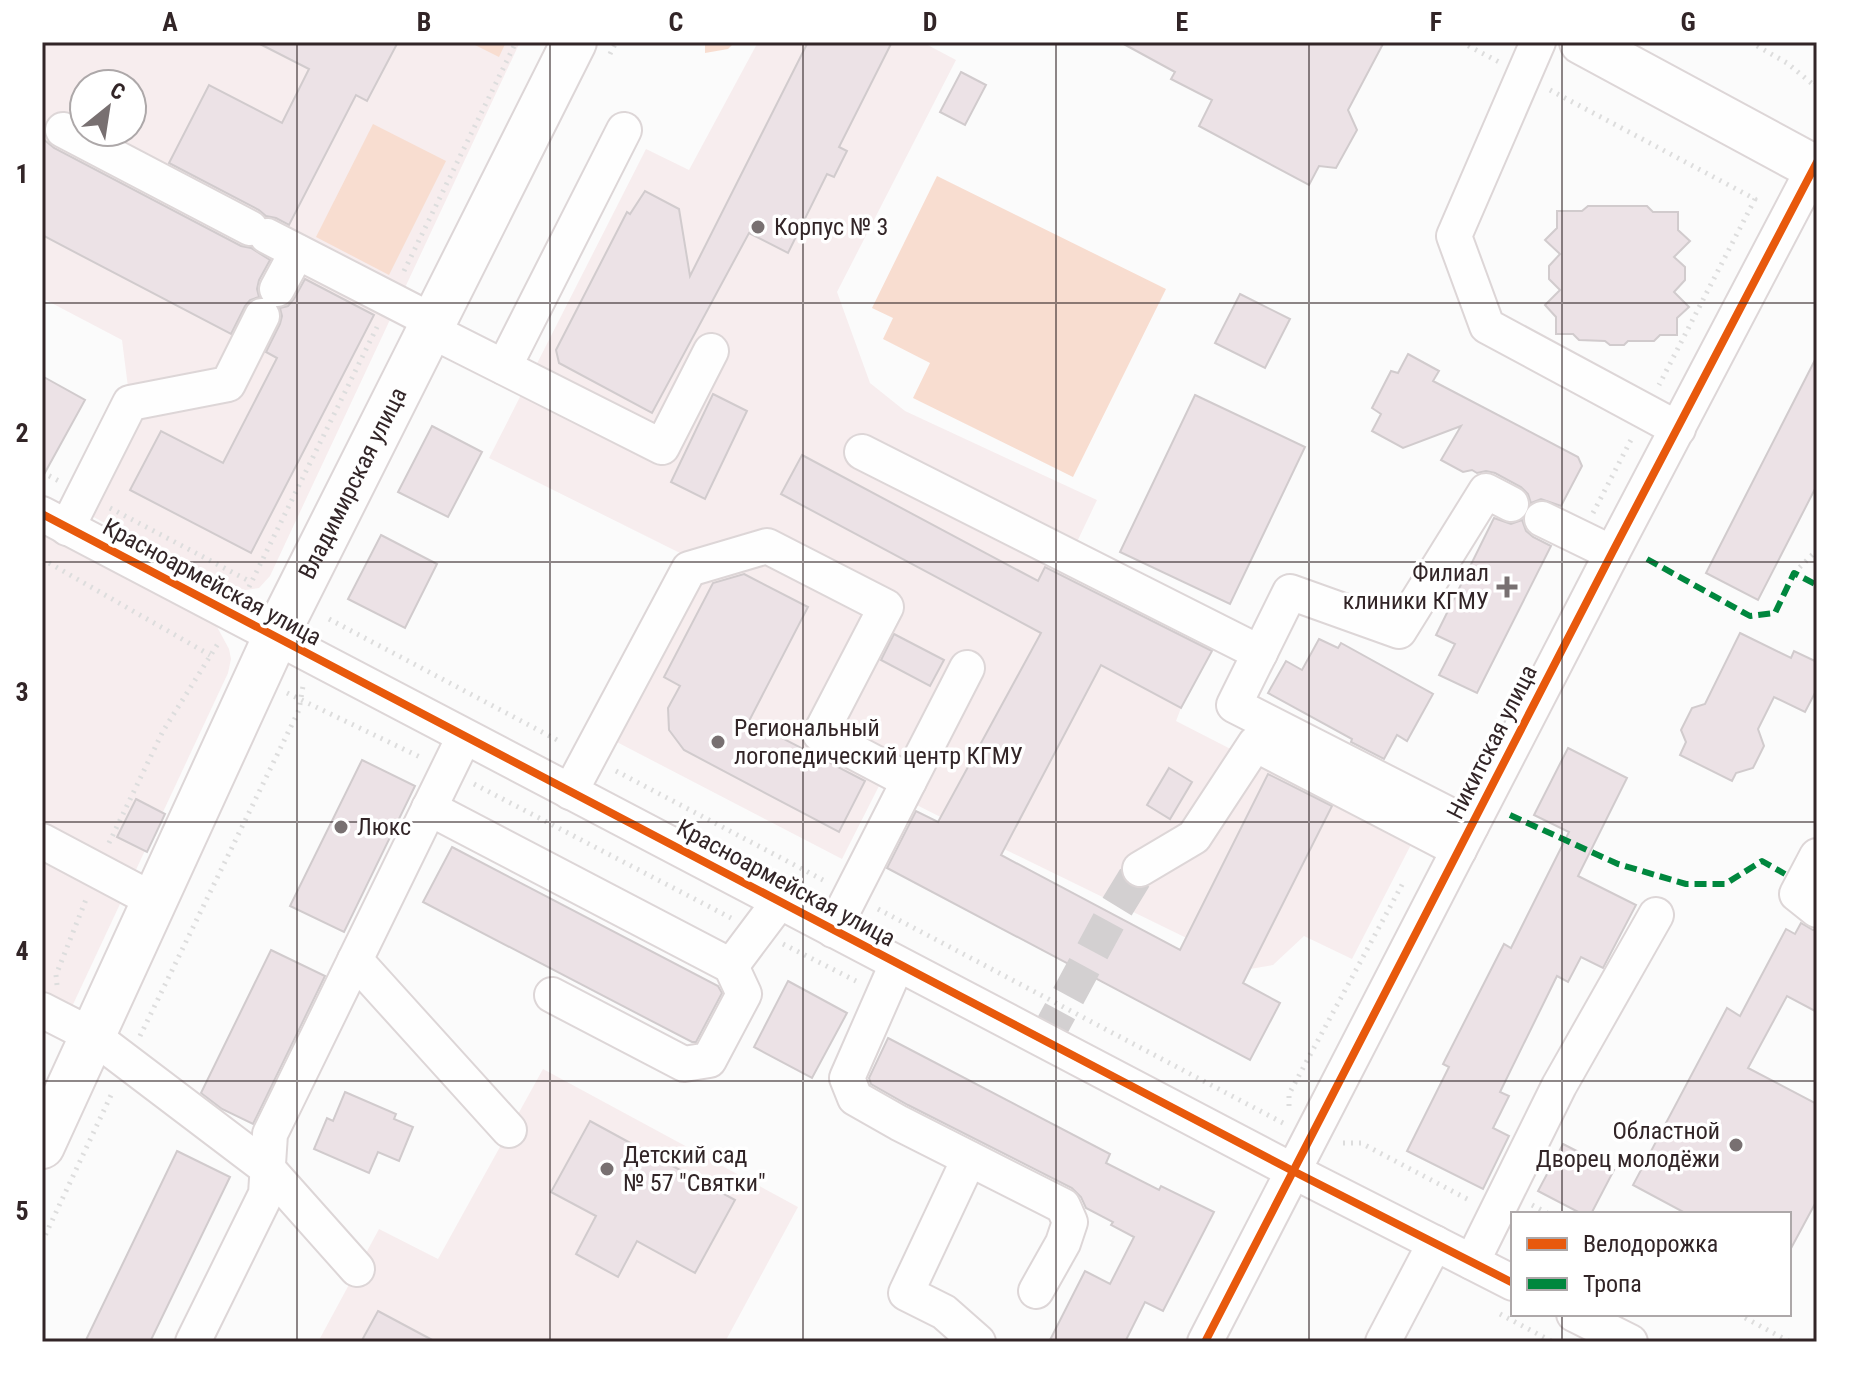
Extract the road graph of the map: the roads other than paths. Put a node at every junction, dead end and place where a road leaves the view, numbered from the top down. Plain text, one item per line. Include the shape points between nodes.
1 (574, 42) edge
2 (1538, 42) edge
3 (1582, 42) edge
4 (63, 130) dead end
5 (624, 130) dead end
6 (1816, 166) edge
7 (272, 238) junction
8 (432, 326) junction
9 (711, 351) dead end
10 (504, 367) junction
11 (1678, 429) junction
12 (862, 452) dead end
13 (1511, 504) dead end
14 (1542, 519) dead end
15 (54, 521) edge
16 (1612, 553) junction
17 (275, 638) junction
18 (1260, 653) junction
19 (967, 668) dead end
20 (464, 737) junction
21 (909, 781) junction
22 (570, 792) junction
23 (429, 808) junction
24 (1453, 837) junction
25 (42, 841) edge
26 (1817, 856) edge
27 (1140, 869) tunnel mouth
28 (155, 901) junction
29 (779, 902) junction
30 (1817, 910) edge
31 (1656, 915) dead end
32 (833, 930) junction
33 (355, 960) junction
34 (897, 964) junction
35 (731, 966) junction
36 (552, 995) dead end
37 (47, 1012) edge
38 (93, 1036) junction
39 (509, 1130) dead end
40 (42, 1146) edge
41 (969, 1159) junction
42 (267, 1168) junction
43 (1293, 1171) junction
44 (1435, 1243) junction
45 (1472, 1262) junction
46 (357, 1269) dead end
47 (1511, 1282) edge
48 (1036, 1291) dead end
49 (1578, 1316) edge
50 (193, 1342) edge
51 (978, 1342) edge
52 (1205, 1342) edge
53 (1383, 1342) edge
54 (1630, 1342) edge

1 - 8 main road, Владимирская улица
2 - 11 street via 1454,236 1487,326
3 - 6 main road
4 - 7 street
5 - 10 street
6 - 11 street, Никитская улица
7 - 8 street
7 - 15 street via 270,302 228,384 130,403 84,494
8 - 10 street
8 - 17 main road, Владимирская улица
9 - 10 street via 662,447
11 - 16 street, Никитская улица
12 - 18 street
13 - 18 street via 1486,491 1399,631 1290,592
14 - 16 street
15 - 17 street, Красноармейская улица
16 - 24 street, Никитская улица
17 - 20 street, Красноармейская улица
17 - 28 main road, Владимирская улица
18 - 24 street via 1234,705
19 - 21 street
20 - 22 street, Красноармейская улица
20 - 23 street
21 - 22 street via 820,734 886,607 767,546 689,569
21 - 32 street
22 - 29 street, Красноармейская улица
23 - 33 street
23 - 35 street
24 - 27 street via 1255,744 1194,837
24 - 43 street, Никитская улица
25 - 28 street
26 - 30 street via 1797,894
28 - 38 main road, Владимирская улица
29 - 32 street, Красноармейская улица
29 - 35 street
31 - 45 street via 1559,1086
32 - 34 street, Красноармейская улица
33 - 39 street
33 - 42 street via 270,1134
34 - 41 street via 847,1078 855,1098
34 - 43 street, Красноармейская улица
35 - 36 street via 744,994 709,1060 684,1064
37 - 38 street
38 - 40 main road, Владимирская улица
38 - 42 street
41 - 48 street via 1063,1206 1070,1222
41 - 51 street via 906,1293 944,1312
42 - 46 street
42 - 50 street via 266,1194
43 - 44 street, Красноармейская улица
43 - 52 street, Никитская улица
44 - 45 street, Красноармейская улица
44 - 53 street
45 - 47 street, Красноармейская улица
49 - 54 street

